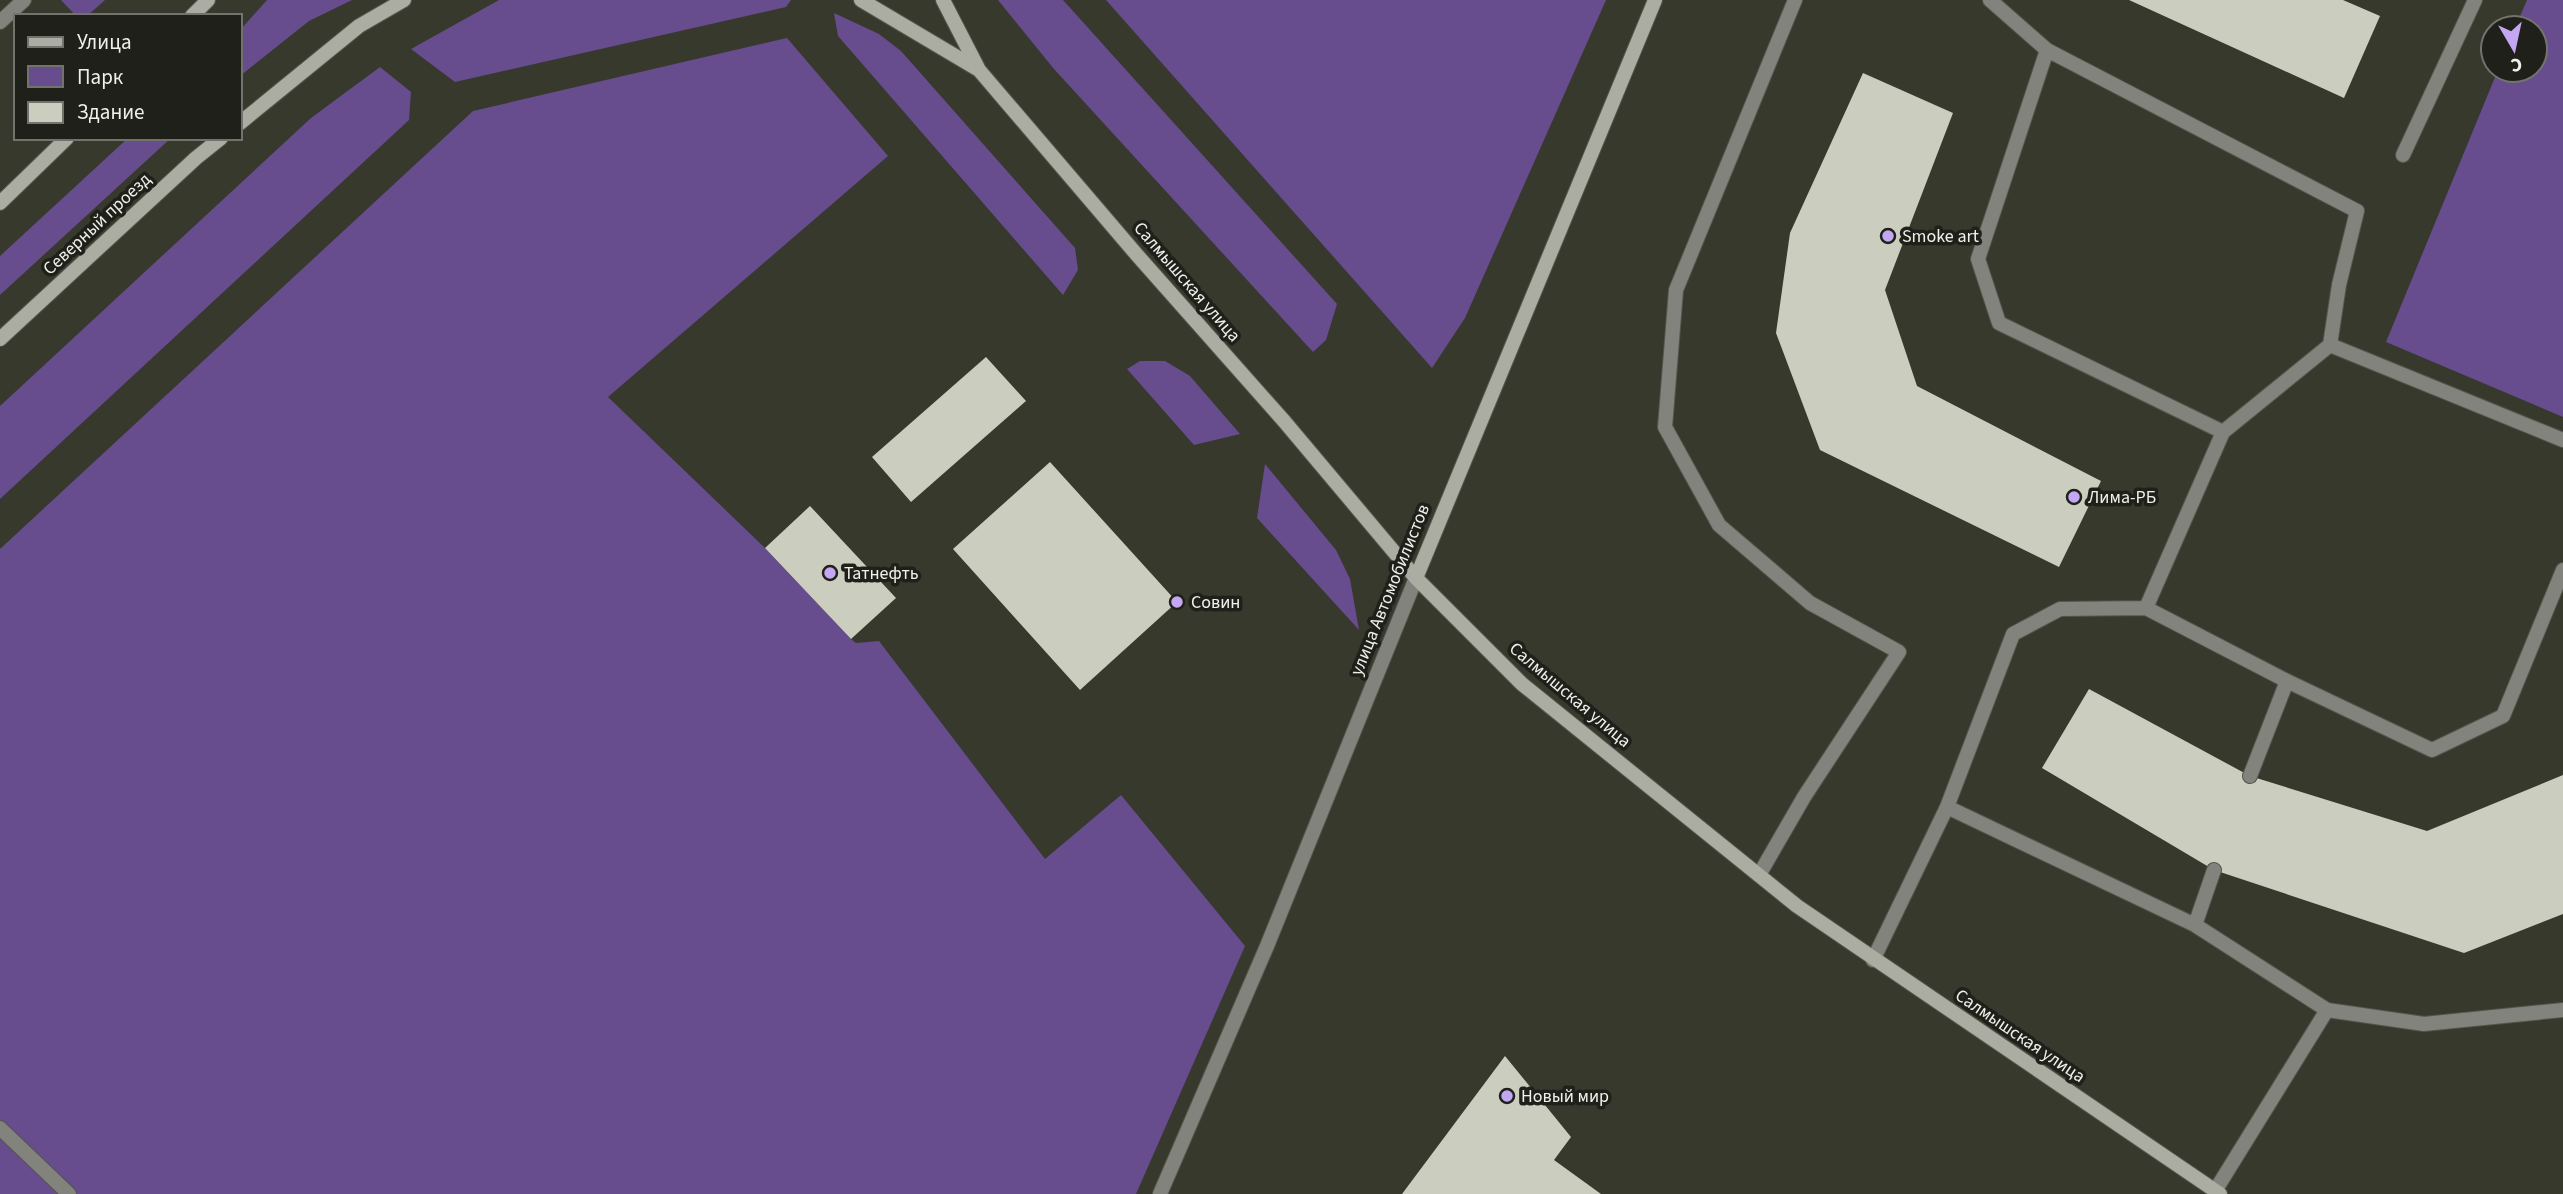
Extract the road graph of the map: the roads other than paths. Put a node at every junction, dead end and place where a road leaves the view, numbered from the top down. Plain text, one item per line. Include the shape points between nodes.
1 (24, 0) edge
2 (208, 0) edge
3 (404, 0) edge
4 (860, 0) edge
5 (943, 0) edge
6 (1655, 0) edge
7 (1795, 0) edge
8 (1990, 0) edge
9 (2475, 0) edge
10 (194, 14) edge
11 (0, 22) edge
12 (2047, 50) junction
13 (979, 70) junction
14 (242, 121) edge
15 (65, 140) edge
16 (218, 140) edge
17 (2403, 155) dead end
18 (0, 203) edge
19 (0, 339) edge
20 (2330, 345) junction
21 (2223, 432) junction
22 (2563, 440) edge
23 (2563, 570) edge
24 (1416, 578) junction
25 (2146, 608) junction
26 (2287, 681) junction
27 (2250, 776) dead end
28 (1947, 807) junction
29 (2214, 870) dead end
30 (1759, 874) junction
31 (2195, 925) junction
32 (1873, 960) junction
33 (2327, 1010) junction
34 (2563, 1010) edge
35 (0, 1128) edge
36 (2218, 1192) edge
37 (69, 1194) edge
38 (1160, 1194) edge

1 - 11 street
2 - 10 main road
3 - 14 main road via 359,26
4 - 13 main road
5 - 13 main road
6 - 24 main road, улица Автомобилистов
7 - 30 street via 1676,290 1665,427 1719,525 1810,603 1899,652
8 - 12 street
9 - 17 street
12 - 20 street via 2357,211
12 - 21 street via 1978,259 1999,323
13 - 24 main road, Салмышская улица
15 - 18 main road
16 - 19 main road, Северный проезд
20 - 21 street
20 - 22 street
21 - 25 street
23 - 26 street via 2503,716 2432,750
24 - 30 main road, Салмышская улица via 1522,684
24 - 38 street, улица Автомобилистов via 1268,946
25 - 26 street
25 - 28 street via 2060,609 2013,634
26 - 27 street
28 - 31 street
28 - 32 street
29 - 31 street
30 - 32 main road, Салмышская улица
31 - 33 street
32 - 36 main road, Салмышская улица
33 - 34 street via 2424,1024
33 - 36 street
35 - 37 street

